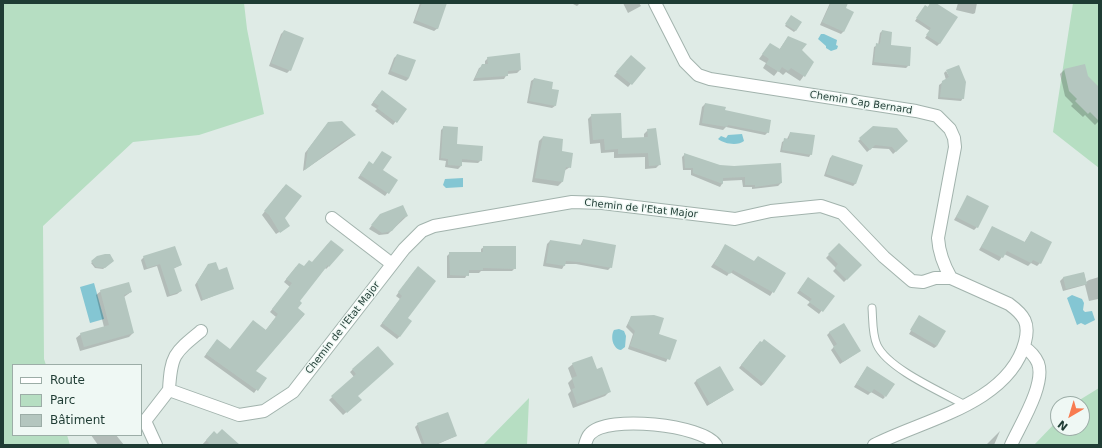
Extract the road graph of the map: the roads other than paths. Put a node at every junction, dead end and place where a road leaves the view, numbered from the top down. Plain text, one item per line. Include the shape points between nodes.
1 (655, 3) edge
2 (332, 218) dead end
3 (392, 264) junction
4 (951, 278) junction
5 (872, 308) dead end
6 (201, 331) dead end
7 (1024, 347) junction
8 (170, 390) junction
9 (965, 405) junction
10 (156, 445) edge
11 (585, 445) edge
12 (716, 445) edge
13 (874, 445) edge
14 (1011, 445) edge

1 - 4 street, Chemin Cap Bernard via 685,62 698,75 716,80 916,111 937,116 944,122 950,129 955,147 938,238 943,264
2 - 3 street
3 - 4 street, Chemin de l'Etat Major via 413,239 422,231 434,226 572,202 735,219 772,211 821,206 842,212 884,257 912,281
3 - 8 street, Chemin de l'Etat Major via 293,392 264,412 239,415
4 - 7 street, Chemin de l'Etat Major via 1009,304 1024,318 1028,329
5 - 9 lane via 874,338 885,355 916,378
6 - 8 street via 175,355 170,366
7 - 9 street via 1001,382
7 - 14 street via 1032,353 1038,364 1038,379 1036,392
8 - 10 street via 145,421
9 - 13 street
11 - 12 street via 590,433 603,426 634,422 655,424 705,436

